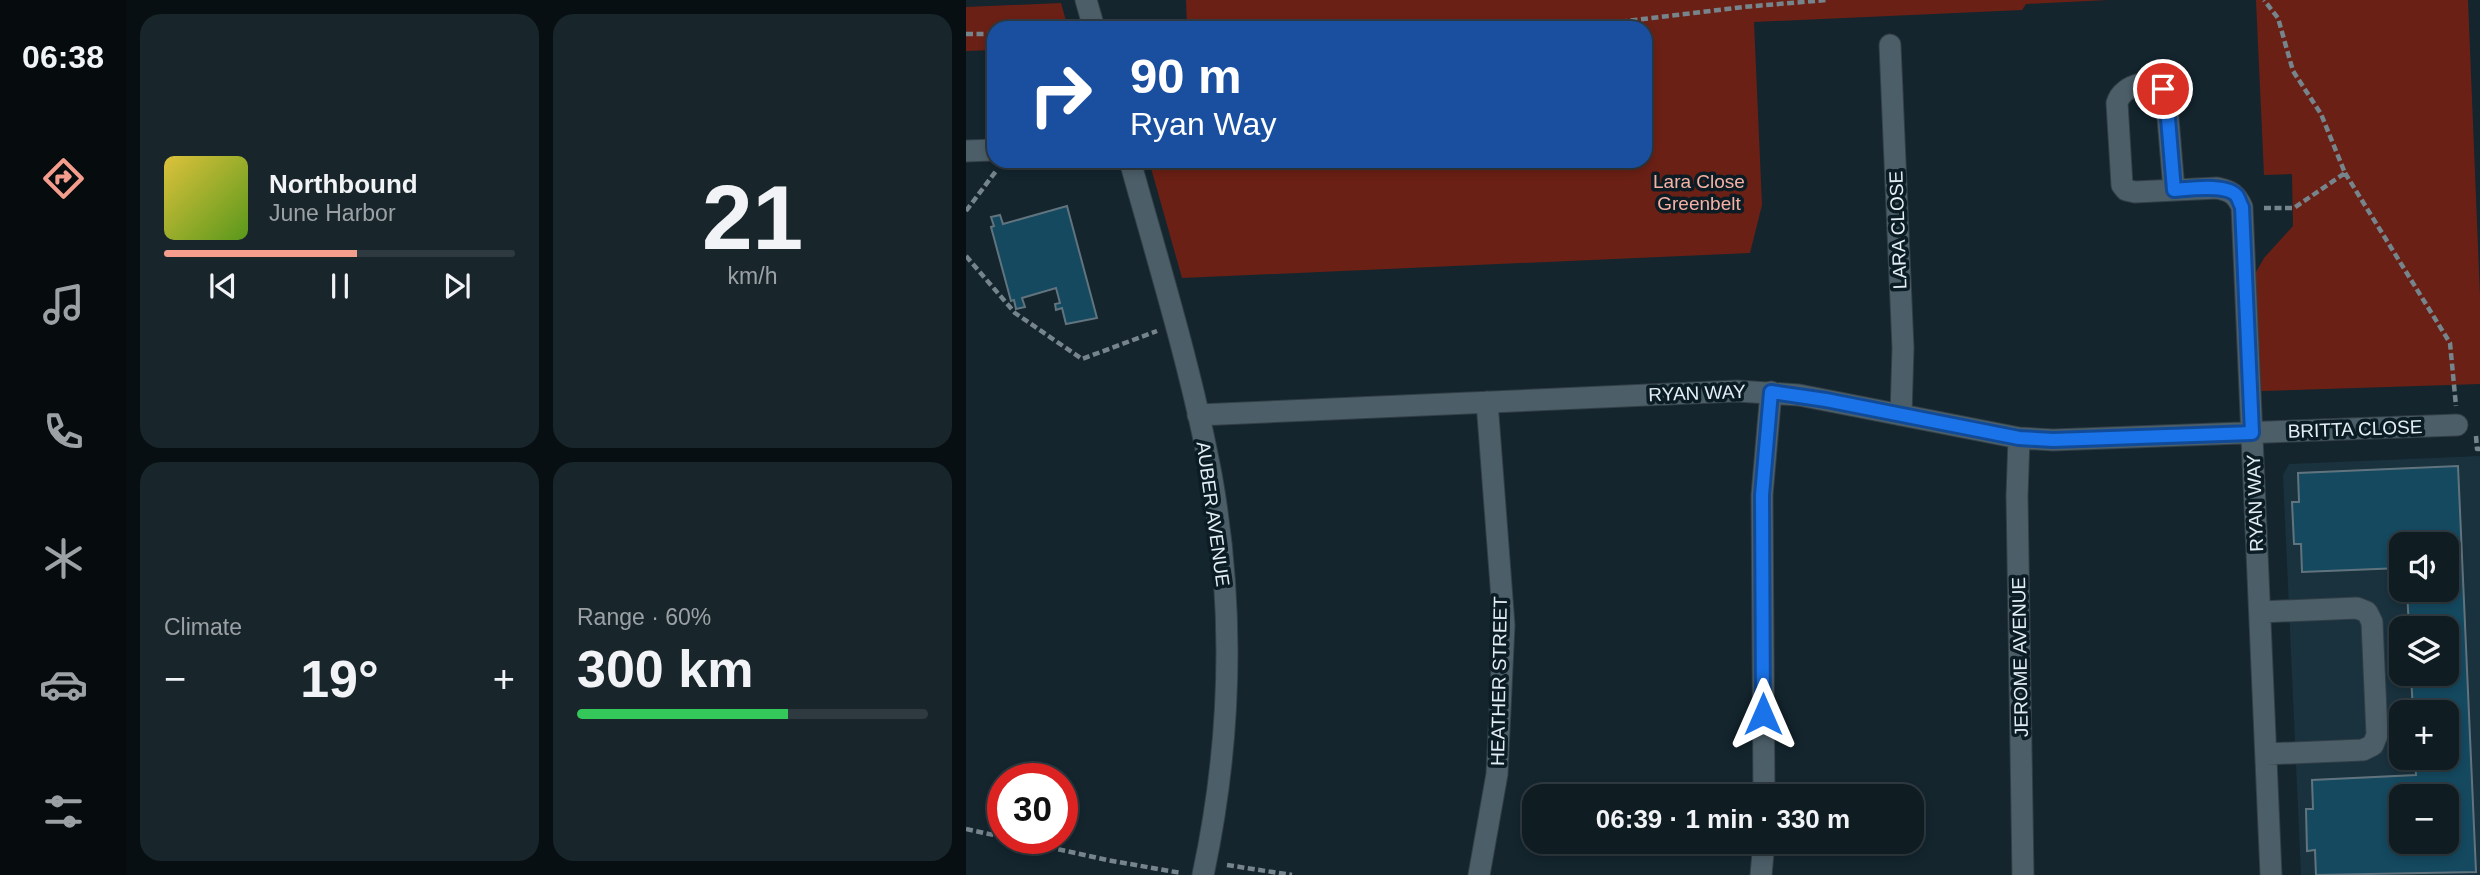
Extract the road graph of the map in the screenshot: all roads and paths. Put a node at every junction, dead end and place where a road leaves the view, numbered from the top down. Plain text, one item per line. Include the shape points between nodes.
1 (1086, 0) edge
2 (1826, 0) edge
3 (2264, 0) edge
4 (1092, 21) edge
5 (1624, 21) edge
6 (966, 34) edge
7 (987, 34) edge
8 (1890, 45) dead end
9 (987, 150) edge
10 (966, 151) edge
11 (997, 168) edge
12 (1132, 168) edge
13 (2345, 173) junction
14 (2174, 190) junction
15 (2242, 207) junction
16 (966, 211) edge
17 (966, 256) edge
18 (1175, 324) junction
19 (1771, 392) junction
20 (1488, 402) junction
21 (1198, 415) junction
22 (1901, 415) junction
23 (2457, 425) joint
24 (2252, 433) junction
25 (2019, 438) junction
26 (2260, 612) junction
27 (2266, 754) junction
28 (1764, 784) edge
29 (966, 829) edge
30 (987, 834) edge
31 (1078, 854) edge
32 (1762, 854) edge
33 (1227, 865) dead end
34 (1181, 873) dead end
35 (1203, 875) edge
36 (1292, 875) edge
37 (1479, 875) edge
38 (1761, 875) edge
39 (2023, 875) edge
40 (2271, 875) edge

1 - 4 street
2 - 5 path
3 - 13 path via 2278,19 2293,71 2321,114
6 - 7 path
8 - 22 street, LARA CLOSE via 1903,348
9 - 10 street
11 - 16 path
12 - 18 street, AUBER AVENUE
13 - 15 path via 2294,208
13 - 23 path via 2450,343
14 - 14 street via 2130,192 2122,185 2117,103 2129,86 2153,84 2166,94
14 - 15 street via 2230,191
15 - 24 street
17 - 18 path via 1015,313 1082,359
18 - 21 street, AUBER AVENUE
19 - 20 street, RYAN WAY
19 - 22 street, RYAN WAY
19 - 28 street via 1762,495
20 - 21 street, RYAN WAY
20 - 37 street, HEATHER STREET via 1504,625 1497,774
21 - 35 street, AUBER AVENUE via 1220,537 1227,660 1219,783
22 - 25 street, RYAN WAY
23 - 24 street, BRITTA CLOSE
24 - 25 street, RYAN WAY
24 - 26 street, RYAN WAY
25 - 39 street, JEROME AVENUE
26 - 27 street, RYAN WAY
26 - 27 street via 2367,612 2372,622 2377,735 2369,749
27 - 40 street, RYAN WAY
29 - 30 path
31 - 34 path
32 - 38 street
33 - 36 path

